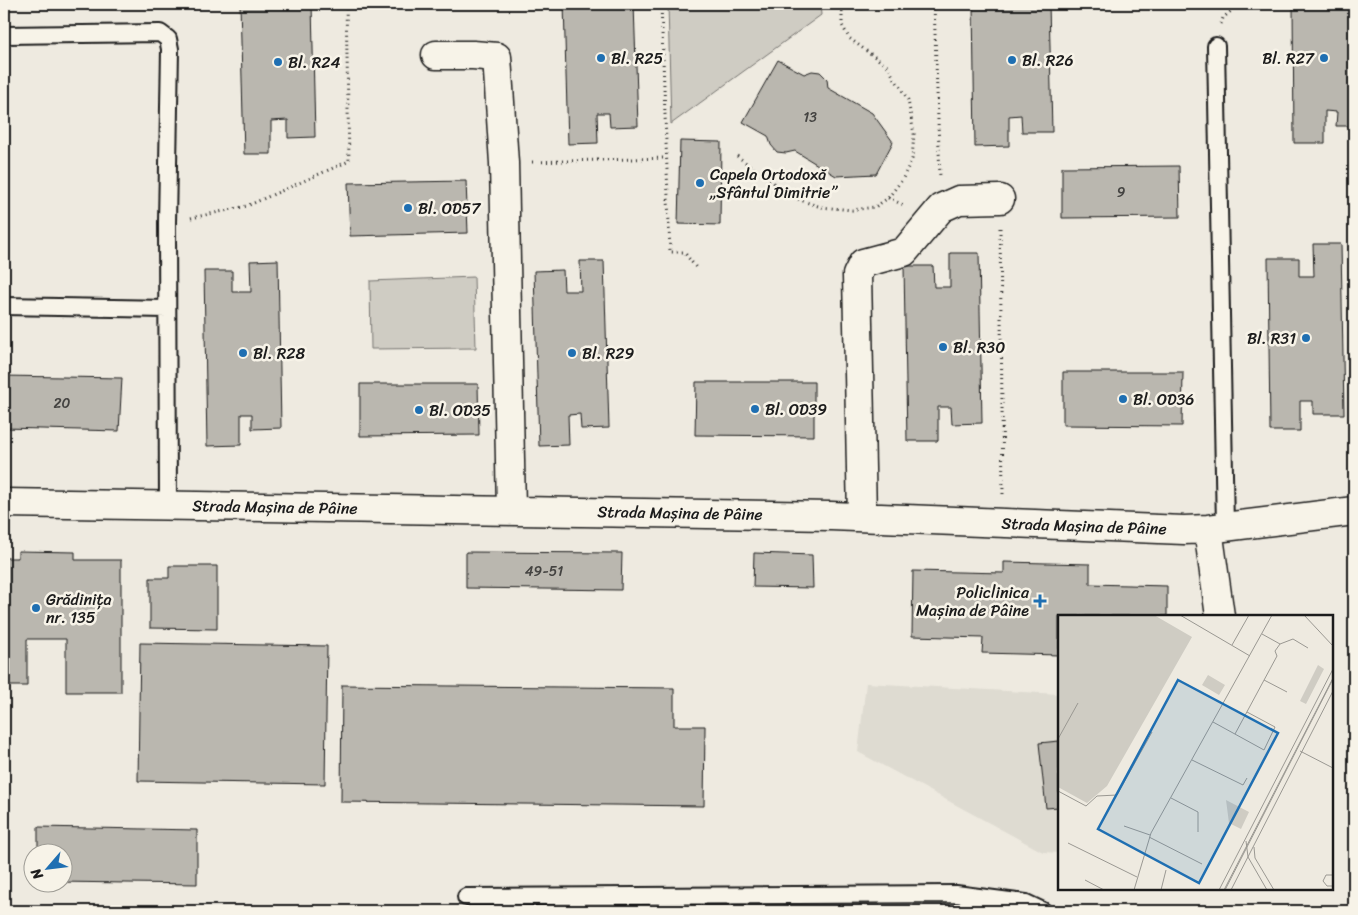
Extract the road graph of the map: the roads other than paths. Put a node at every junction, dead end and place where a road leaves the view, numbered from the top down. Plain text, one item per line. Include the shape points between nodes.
1 (4, 35) edge
2 (1216, 46) dead end
3 (436, 55) dead end
4 (1000, 199) road end
5 (4, 306) edge
6 (167, 309) junction
7 (4, 503) edge
8 (168, 506) junction
9 (511, 510) junction
10 (1354, 511) edge
11 (862, 517) junction
12 (1216, 528) junction
13 (1220, 615) edge
14 (466, 897) dead end
15 (1043, 911) edge

1 - 6 lane via 160,33 168,38
2 - 12 lane
3 - 9 street via 498,57 504,163
4 - 11 street via 959,200 941,208 904,252 863,263 857,275
5 - 6 lane
6 - 8 lane
7 - 8 street, Strada Mașina de Pâine
8 - 9 street, Strada Mașina de Pâine
9 - 11 street, Strada Mașina de Pâine
10 - 12 street, Strada Mașina de Pâine
11 - 12 street, Strada Mașina de Pâine
12 - 13 street
14 - 15 lane via 956,894 1026,903

